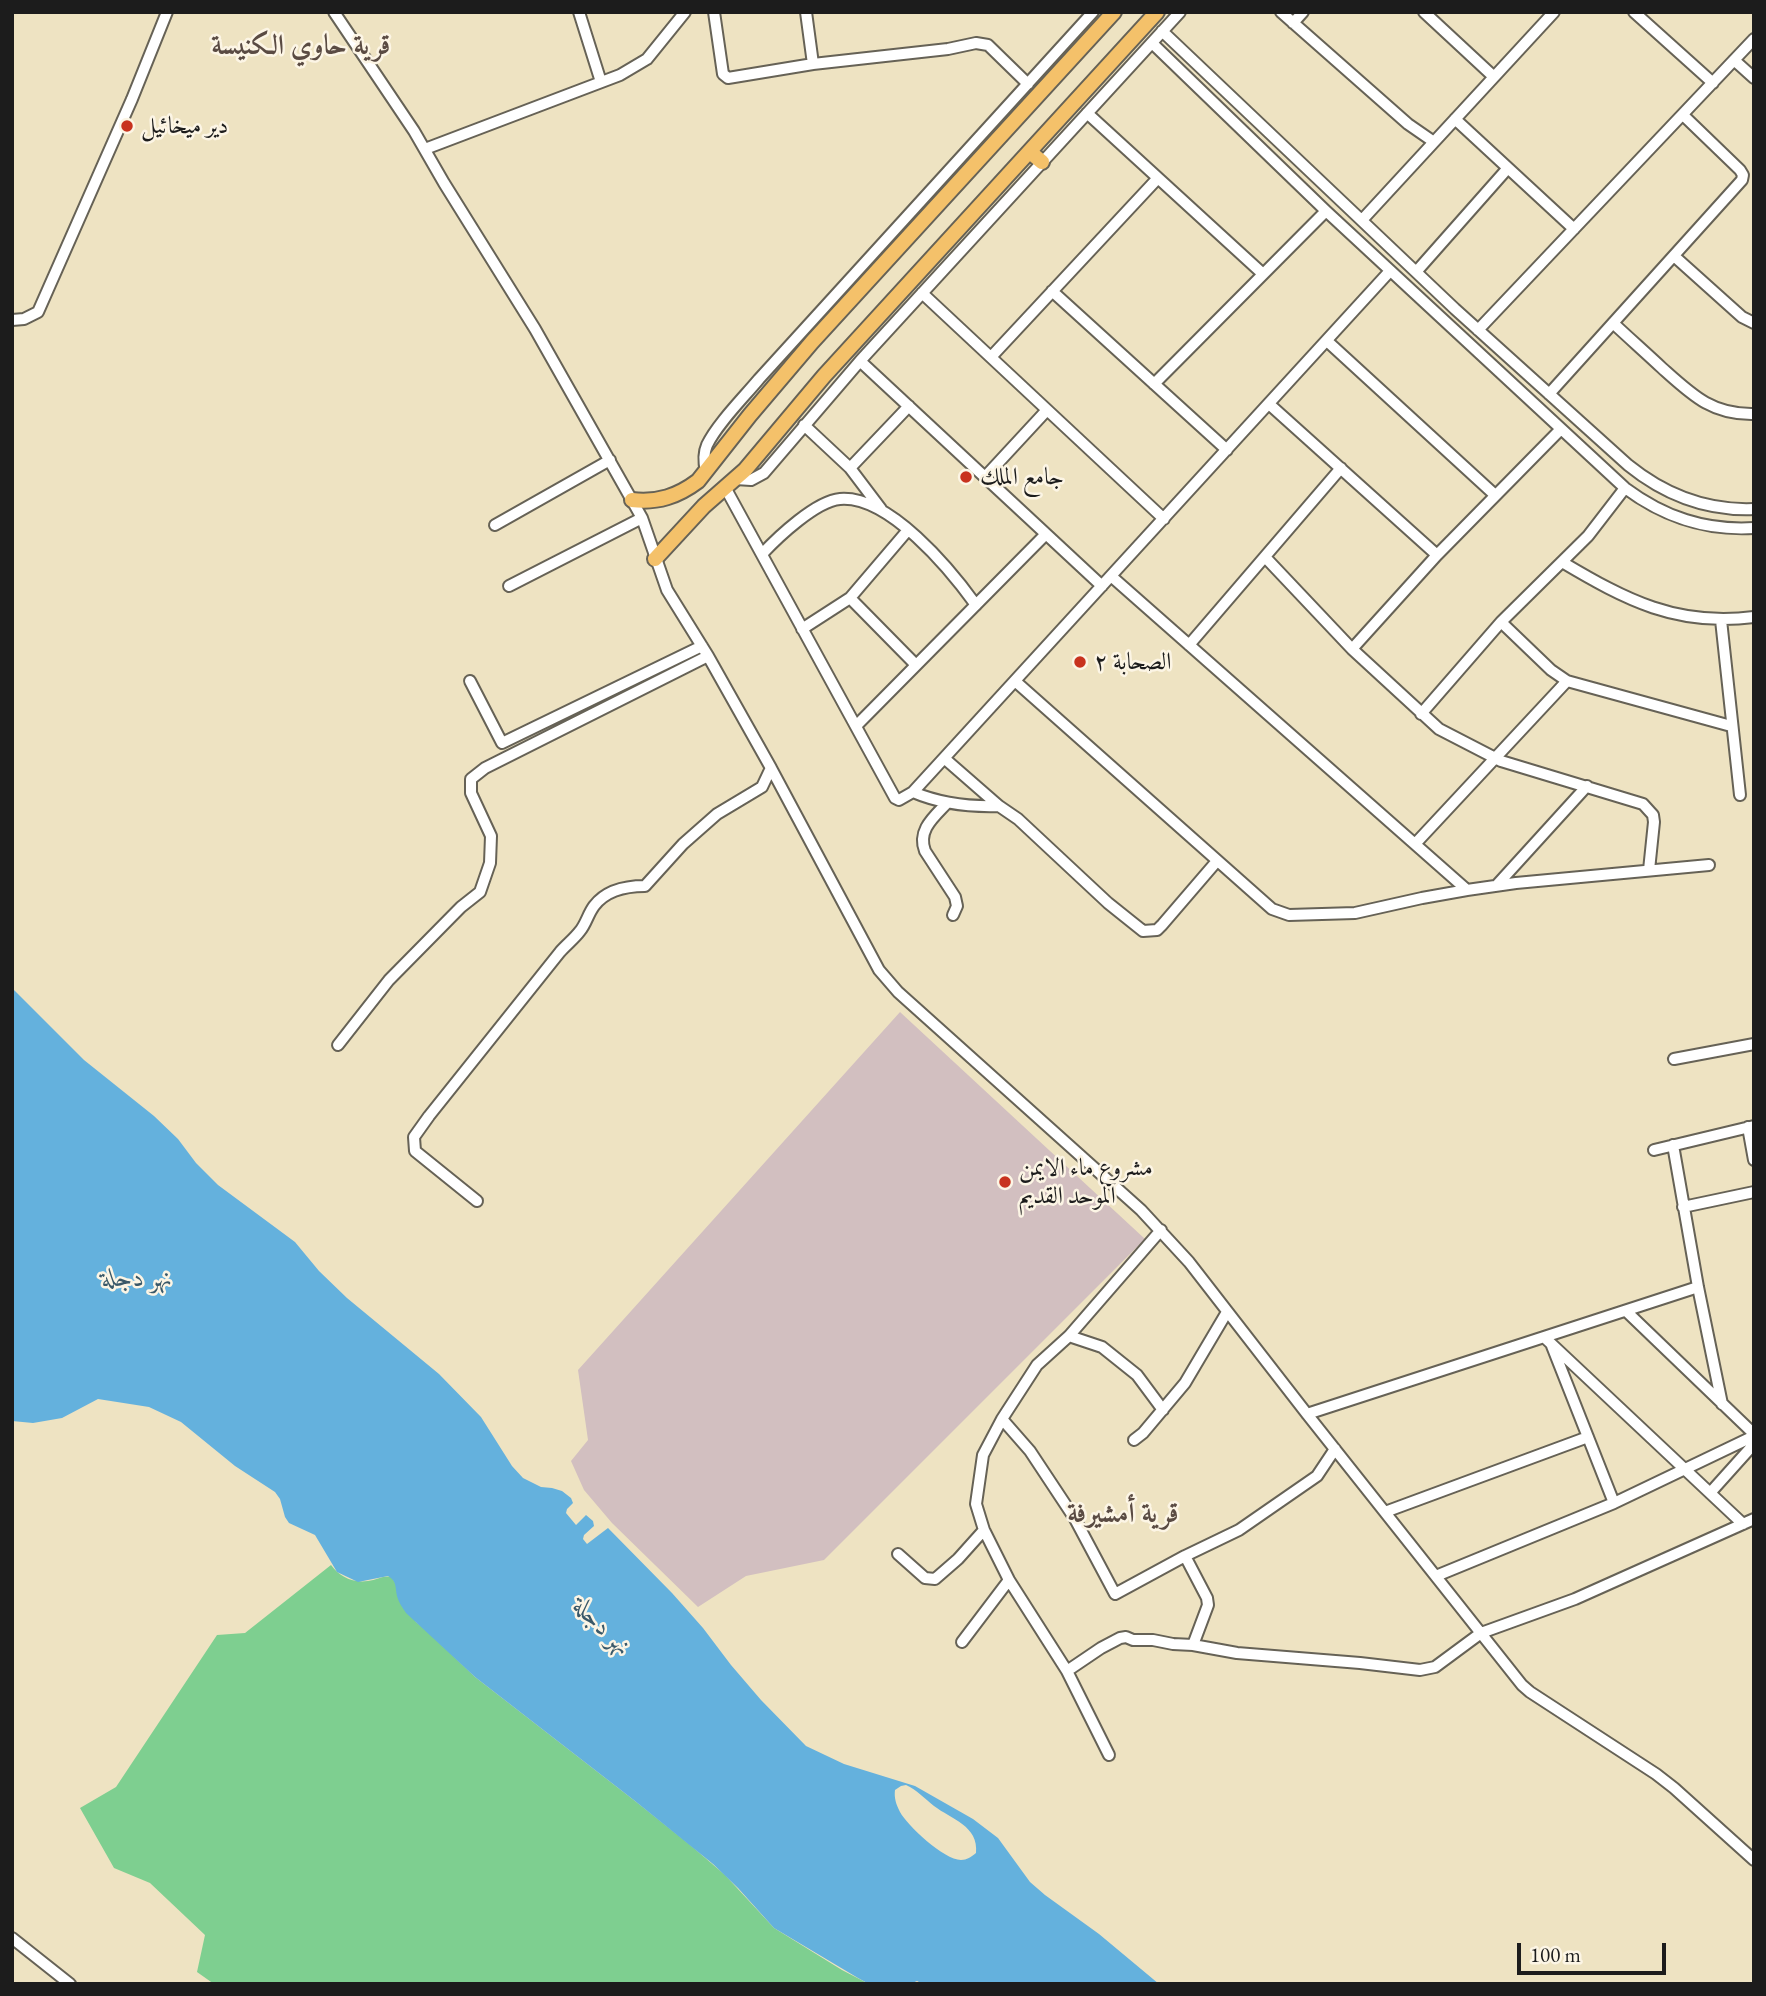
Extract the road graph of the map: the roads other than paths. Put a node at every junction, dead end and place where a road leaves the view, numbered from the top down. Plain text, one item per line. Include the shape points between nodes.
1 (167, 12) edge
2 (334, 12) edge
3 (579, 12) edge
4 (685, 12) edge
5 (714, 12) edge
6 (806, 12) edge
7 (1114, 12) edge
8 (1157, 12) edge
9 (1180, 12) edge
10 (1281, 12) edge
11 (1303, 12) edge
12 (1424, 12) edge
13 (1634, 12) edge
14 (1091, 13) edge
15 (1551, 13) edge
16 (1293, 23) junction
17 (1162, 31) junction
18 (1754, 40) edge
19 (1152, 43) junction
20 (1734, 60) junction
21 (813, 64) junction
22 (1494, 77) junction
23 (1754, 78) edge
24 (601, 82) junction
25 (1713, 83) junction
26 (1028, 84) junction
27 (1087, 113) junction
28 (1682, 115) junction
29 (1455, 119) junction
30 (994, 121) junction
31 (1006, 131) junction
32 (1434, 142) junction
33 (425, 149) junction
34 (1030, 152) junction
35 (1042, 162) junction
36 (1508, 168) junction
37 (1158, 178) junction
38 (1326, 211) junction
39 (1362, 220) junction
40 (1574, 229) junction
41 (1674, 256) junction
42 (1390, 271) junction
43 (1416, 272) junction
44 (1263, 274) junction
45 (1052, 291) junction
46 (922, 293) junction
47 (1455, 309) junction
48 (12, 320) edge
49 (1444, 321) junction
50 (1613, 323) junction
51 (1754, 323) edge
52 (1478, 330) junction
53 (1327, 341) junction
54 (991, 357) junction
55 (860, 361) junction
56 (1154, 384) junction
57 (1549, 394) junction
58 (1269, 404) junction
59 (909, 406) junction
60 (1048, 410) junction
61 (1754, 414) edge
62 (804, 425) junction
63 (1560, 430) junction
64 (1227, 450) junction
65 (610, 460) junction
66 (850, 468) junction
67 (1341, 468) junction
68 (706, 472) junction
69 (985, 477) junction
70 (731, 484) junction
71 (689, 488) junction
72 (1625, 488) junction
73 (1494, 495) junction
74 (632, 500) junction
75 (705, 506) junction
76 (881, 509) junction
77 (1754, 509) edge
78 (642, 518) junction
79 (1164, 519) junction
80 (495, 524) dead end
81 (1754, 528) edge
82 (908, 530) junction
83 (1046, 534) junction
84 (762, 554) junction
85 (1437, 555) junction
86 (1265, 557) junction
87 (655, 559) junction
88 (1562, 562) junction
89 (1111, 576) junction
90 (509, 586) dead end
91 (1102, 586) junction
92 (850, 598) junction
93 (976, 605) junction
94 (1754, 617) edge
95 (1721, 620) junction
96 (1501, 622) junction
97 (803, 629) junction
98 (1189, 645) junction
99 (1352, 649) junction
100 (705, 651) junction
101 (916, 665) junction
102 (470, 681) dead end
103 (1014, 681) junction
104 (1567, 681) junction
105 (1421, 714) junction
106 (856, 726) junction
107 (1731, 726) junction
108 (944, 758) junction
109 (1494, 758) junction
110 (771, 768) junction
111 (1587, 786) junction
112 (914, 792) junction
113 (1740, 795) dead end
114 (947, 803) junction
115 (999, 806) junction
116 (1415, 844) junction
117 (1217, 861) junction
118 (1709, 864) dead end
119 (1649, 870) junction
120 (1496, 886) junction
121 (1467, 890) junction
122 (953, 915) dead end
123 (1754, 1044) edge
124 (338, 1045) dead end
125 (1674, 1059) dead end
126 (1751, 1127) edge
127 (1673, 1145) junction
128 (1654, 1150) dead end
129 (1754, 1160) edge
130 (1754, 1192) edge
131 (477, 1201) dead end
132 (1683, 1207) junction
133 (1161, 1230) junction
134 (1698, 1287) junction
135 (1626, 1311) junction
136 (1227, 1312) junction
137 (1069, 1336) junction
138 (1548, 1340) junction
139 (1722, 1404) junction
140 (1163, 1410) junction
141 (1307, 1414) junction
142 (1002, 1419) junction
143 (1754, 1435) edge
144 (1588, 1437) junction
145 (1134, 1440) dead end
146 (1754, 1444) edge
147 (1335, 1449) junction
148 (1686, 1470) junction
149 (1710, 1493) junction
150 (1614, 1503) junction
151 (1385, 1512) junction
152 (1748, 1521) edge
153 (984, 1530) junction
154 (898, 1554) dead end
155 (1185, 1556) junction
156 (1436, 1576) junction
157 (1009, 1580) junction
158 (1481, 1633) junction
159 (962, 1642) dead end
160 (1193, 1645) junction
161 (1067, 1671) junction
162 (1108, 1755) dead end
163 (1754, 1860) edge
164 (12, 1938) edge
165 (70, 1984) edge

1 - 48 street via 38,312
2 - 33 street
3 - 24 street
4 - 24 street via 647,59
5 - 21 street via 725,77
6 - 21 street
7 - 31 main road
8 - 34 main road
9 - 17 street
10 - 16 street
11 - 16 street
12 - 22 street
13 - 25 street
14 - 26 street
15 - 22 street
16 - 32 street
17 - 19 street
17 - 39 street
18 - 20 street
19 - 27 street
19 - 38 street
20 - 23 street
20 - 25 street
21 - 26 street via 976,43 988,45
22 - 29 street
24 - 33 street
25 - 28 street
26 - 30 street
27 - 35 street
27 - 37 street
28 - 40 street
28 - 41 street via 1743,175
29 - 32 street
29 - 36 street
30 - 31 main road
30 - 68 street via 720,426 704,454
31 - 68 main road via 798,358
32 - 39 street
33 - 65 street
34 - 35 main road
34 - 70 main road
35 - 46 street
36 - 40 street
36 - 43 street
37 - 44 street
37 - 45 street
38 - 42 street
38 - 44 street
39 - 43 street
40 - 52 street
41 - 50 street
41 - 51 street
42 - 49 street
42 - 53 street
43 - 47 street
44 - 56 street
45 - 54 street
45 - 56 street
46 - 54 street
46 - 55 street
47 - 49 street
47 - 52 street
49 - 63 street
50 - 57 street
50 - 61 street via 1696,398 1719,410
52 - 57 street
53 - 58 street
53 - 73 street
54 - 60 street
55 - 59 street
55 - 62 street
56 - 64 street
57 - 77 street via 1653,484 1697,503
58 - 64 street
58 - 67 street
59 - 66 street
59 - 69 street
60 - 69 street
60 - 79 street
62 - 66 street
62 - 70 street via 760,476
63 - 72 street
63 - 73 street
64 - 79 street
65 - 74 street
65 - 80 street
66 - 76 street
67 - 85 street
67 - 86 street
68 - 71 main road
69 - 83 street
70 - 75 main road
70 - 84 street
71 - 74 main road via 669,498
71 - 75 main road
72 - 81 street via 1678,519 1717,528
72 - 88 street
73 - 85 street
74 - 78 street
75 - 87 main road
76 - 82 street
76 - 84 street via 839,499 820,506
78 - 87 street
78 - 90 street
79 - 89 street
82 - 92 street
82 - 93 street
83 - 91 street
83 - 93 street
84 - 97 street
85 - 99 street
86 - 98 street
86 - 99 street
87 - 100 street via 667,590
88 - 95 street via 1607,589 1651,607
88 - 96 street
89 - 91 street
89 - 98 street
91 - 103 street
92 - 97 street
92 - 101 street
93 - 101 street
94 - 95 street
95 - 107 street
96 - 104 street
96 - 105 street
97 - 106 street
98 - 116 street
99 - 105 street
100 - 102 street via 502,743
100 - 110 street
100 - 124 street via 471,779 471,793 491,836 490,863 480,892 389,980
101 - 106 street
103 - 108 street
103 - 117 street
104 - 107 street
104 - 109 street
105 - 109 street via 1439,729
106 - 112 street via 895,798
107 - 113 street
108 - 112 street
108 - 115 street
109 - 111 street
109 - 116 street
110 - 131 street via 762,787 717,814 645,886 615,890 594,906 580,931 414,1137 415,1151
110 - 133 street via 879,970
111 - 119 street via 1649,809 1654,822
111 - 120 street
112 - 114 street
114 - 115 street
114 - 122 street via 928,824 922,844 955,897
115 - 117 street via 1143,931 1157,930
116 - 121 street
117 - 121 street via 1272,909 1289,915 1355,913
118 - 119 street
119 - 120 street
120 - 121 street
123 - 125 street
126 - 127 street
126 - 129 street
127 - 128 street
127 - 132 street
130 - 132 street
132 - 134 street
133 - 136 street
133 - 137 street
134 - 135 street
134 - 139 street
135 - 138 street
135 - 139 street
136 - 140 street via 1185,1383
136 - 141 street
137 - 140 street via 1102,1347 1137,1375
137 - 142 street via 1037,1365
138 - 141 street
138 - 144 street
138 - 148 street
139 - 143 street
140 - 145 street
141 - 147 street
142 - 153 street via 982,1455 976,1504
142 - 155 street via 1030,1451 1075,1519 1115,1594
143 - 148 street
144 - 150 street
144 - 151 street
146 - 149 street
147 - 151 street
147 - 155 street via 1317,1476 1271,1509
148 - 149 street
148 - 150 street
149 - 152 street
150 - 156 street
151 - 156 street
152 - 158 street via 1575,1599
153 - 154 street via 935,1579 925,1578
153 - 157 street
155 - 160 street via 1209,1605
156 - 158 street
157 - 159 street
157 - 161 street
158 - 160 street via 1435,1667 1420,1670
158 - 163 street via 1530,1692 1674,1787
160 - 161 street via 1120,1638
161 - 162 street
164 - 165 street

